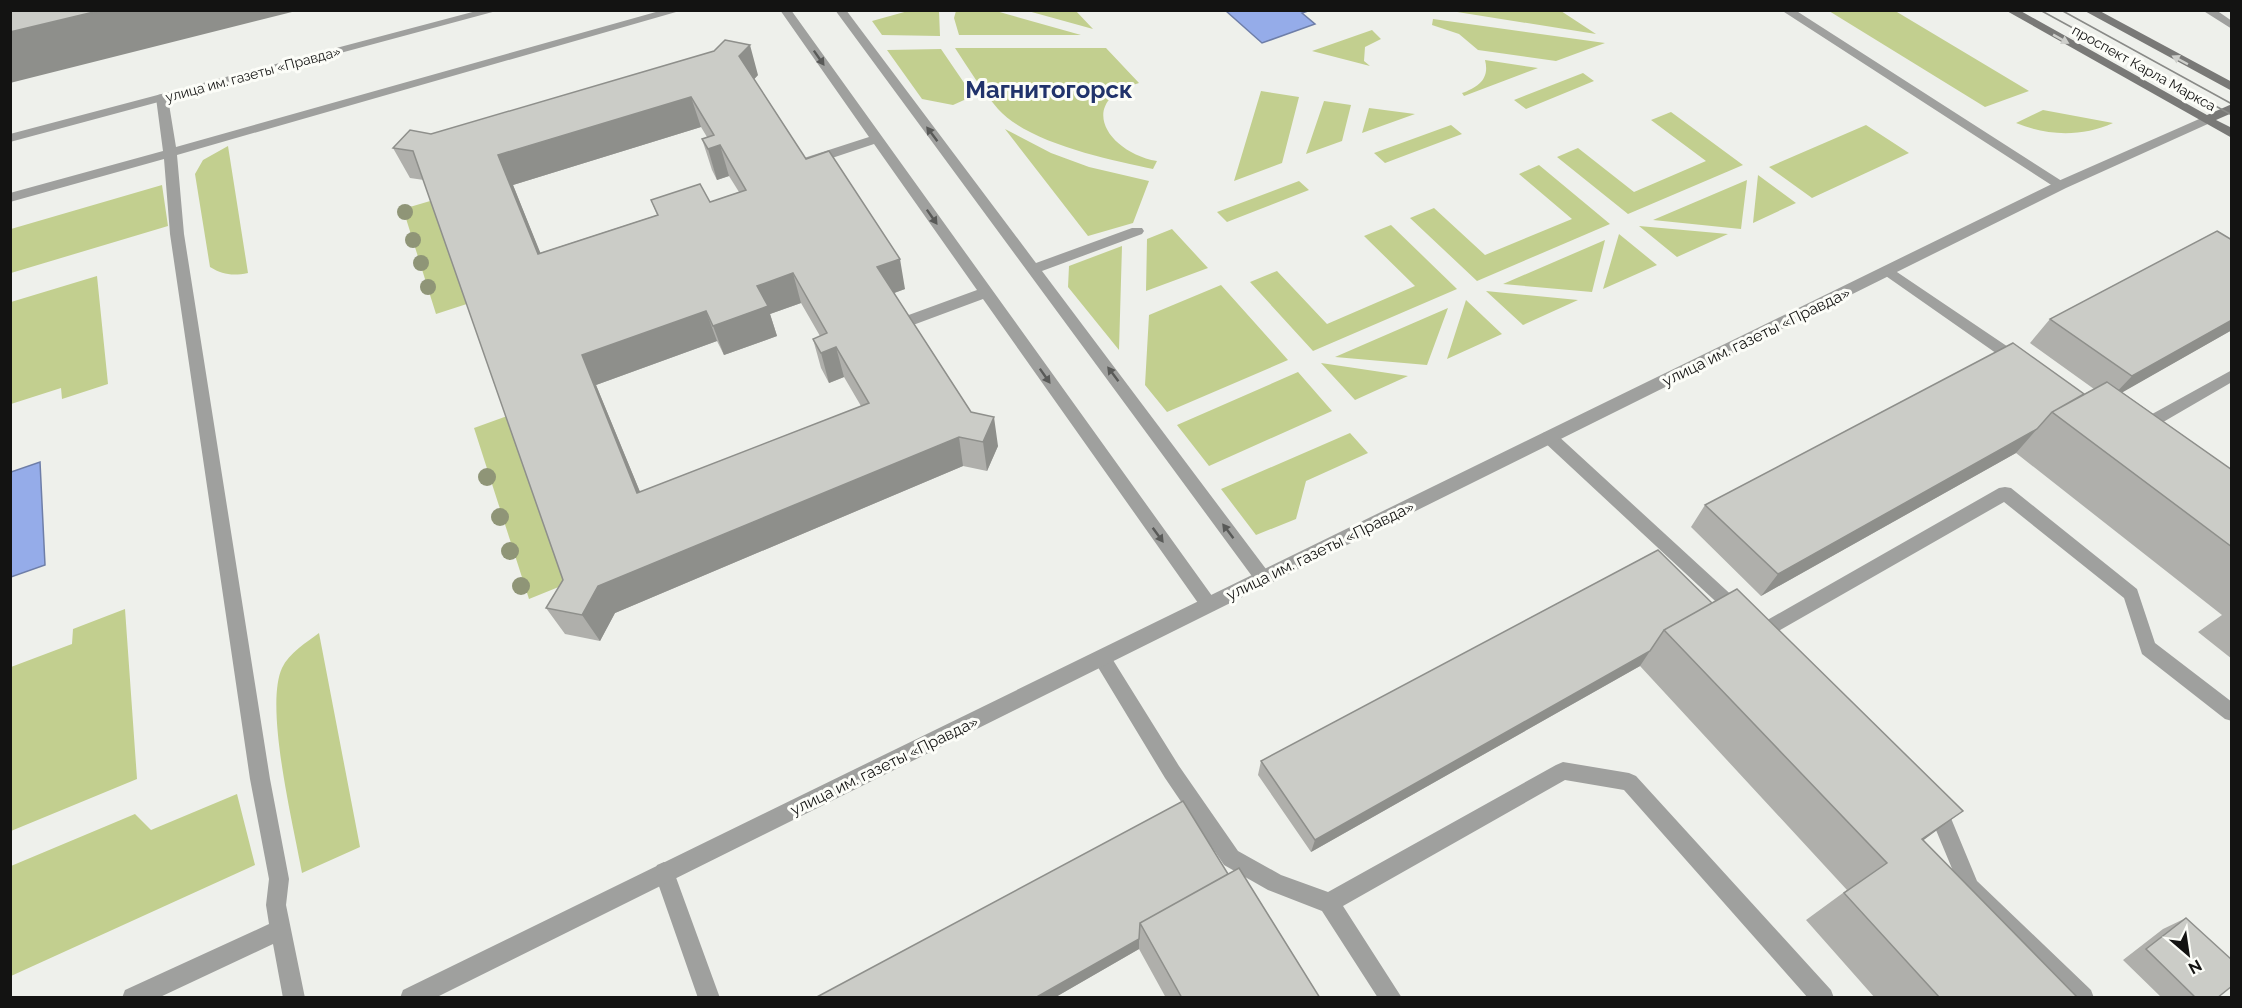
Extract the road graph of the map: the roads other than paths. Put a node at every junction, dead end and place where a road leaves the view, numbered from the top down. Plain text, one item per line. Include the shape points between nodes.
1 (495, 10) edge
2 (678, 10) edge
3 (785, 10) edge
4 (840, 10) edge
5 (1786, 10) edge
6 (2010, 10) edge
7 (2088, 10) edge
8 (2207, 10) edge
9 (2232, 26) edge
10 (2232, 87) edge
11 (162, 98) junction
12 (2232, 108) edge
13 (2206, 120) junction
14 (2232, 134) edge
15 (10, 138) edge
16 (876, 139) junction
17 (170, 153) junction
18 (798, 165) edge
19 (2061, 185) junction
20 (10, 198) edge
21 (1137, 231) dead end
22 (1034, 269) junction
23 (1888, 271) junction
24 (986, 292) junction
25 (900, 324) edge
26 (2030, 370) edge
27 (2232, 375) edge
28 (1549, 437) junction
29 (2136, 444) edge
30 (1263, 578) junction
31 (1209, 605) junction
32 (1761, 633) junction
33 (1778, 650) edge
34 (1102, 658) junction
35 (2232, 713) edge
36 (1922, 792) edge
37 (664, 872) junction
38 (1329, 903) junction
39 (281, 929) junction
40 (133, 998) edge
41 (294, 998) edge
42 (411, 998) edge
43 (709, 998) edge
44 (1391, 998) edge
45 (1823, 998) edge
46 (2084, 998) edge

1 - 11 street, улица им. газеты «Правда»
2 - 17 street
3 -> 16 street
22 -> 4 street
5 - 19 street
6 -> 13 main road, проспект Карла Маркса
10 -> 7 main road, проспект Карла Маркса
8 - 9 street
11 - 15 street, улица им. газеты «Правда»
11 - 17 street
12 - 13 main road, улица им. газеты «Правда»
13 - 14 main road, проспект Карла Маркса
13 - 19 street, улица им. газеты «Правда»
16 - 18 street
16 -> 24 street
17 - 20 street
17 - 39 street via 177,234 260,779 279,879 276,905
19 - 23 street, улица им. газеты «Правда»
21 - 22 street
30 -> 22 street
23 - 26 street
23 - 28 street, улица им. газеты «Правда»
24 - 25 street
24 -> 31 street
27 - 29 street via 2126,437
28 - 30 street, улица им. газеты «Правда»
28 - 32 street
30 - 31 street, улица им. газеты «Правда»
31 - 34 street, улица им. газеты «Правда»
32 - 33 street
32 - 35 street via 2005,493 2131,594 2148,648
34 - 37 street, улица им. газеты «Правда»
34 - 38 street via 1231,858 1275,883
36 - 46 street via 1939,808 1970,888
37 - 42 street, улица им. газеты «Правда»
37 - 43 street
38 - 44 street
38 - 45 street via 1563,771 1629,782
39 - 40 street
39 - 41 street

